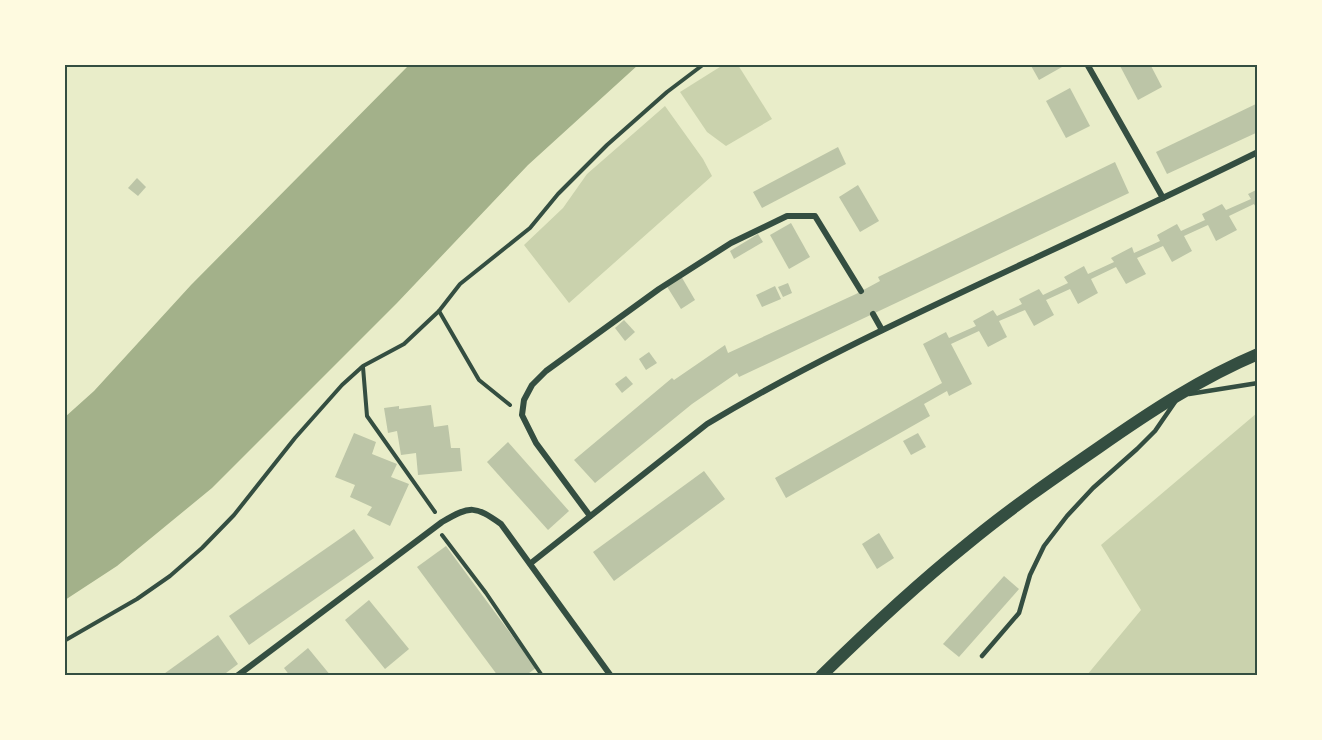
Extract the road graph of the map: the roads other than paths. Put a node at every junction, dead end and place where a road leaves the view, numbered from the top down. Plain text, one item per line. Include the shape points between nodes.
1 (1088, 64) edge
2 (1257, 152) edge
3 (1163, 198) junction
4 (861, 291) dead end
5 (873, 314) dead end
6 (882, 330) junction
7 (1257, 354) edge
8 (1257, 383) edge
9 (1180, 395) junction
10 (590, 516) junction
11 (531, 563) junction
12 (982, 656) dead end
13 (237, 675) edge
14 (611, 675) edge
15 (821, 675) edge

1 - 3 street
2 - 3 street
3 - 6 street
4 - 10 street via 815,216 787,216 731,243 659,289 546,371 532,385 522,415 536,443
5 - 6 street
6 - 10 street via 788,377 707,424
7 - 9 main road
8 - 9 lane
9 - 12 lane via 1155,431 1061,523 1030,574 1019,613
9 - 15 main road via 1024,499 967,543
10 - 11 street
11 - 13 street via 501,524 484,512 458,512
11 - 14 street

